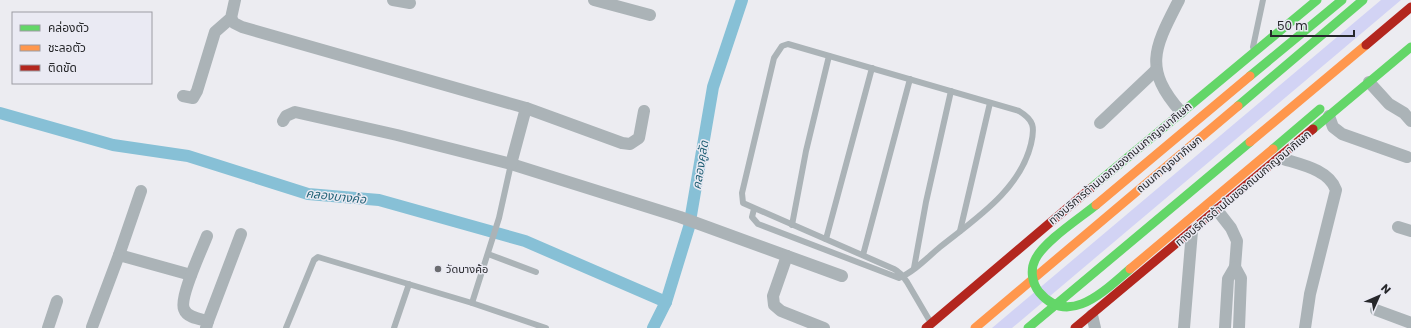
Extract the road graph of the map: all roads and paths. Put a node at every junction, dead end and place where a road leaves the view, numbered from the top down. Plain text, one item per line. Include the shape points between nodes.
1 (235, 0) edge
2 (393, 0) edge
3 (594, 0) edge
4 (1179, 0) edge
5 (1263, 0) edge
6 (1317, 0) edge
7 (1342, 0) edge
8 (1363, 0) edge
9 (410, 3) dead end
10 (1411, 7) edge
11 (650, 15) dead end
12 (231, 18) junction
13 (1411, 47) edge
14 (1252, 52) junction
15 (829, 56) junction
16 (872, 68) junction
17 (1156, 70) junction
18 (910, 79) junction
19 (1369, 82) junction
20 (951, 91) junction
21 (183, 96) dead end
22 (990, 103) junction
23 (526, 108) junction
24 (1325, 110) junction
25 (644, 111) dead end
26 (1181, 112) junction
27 (1409, 116) edge
28 (283, 120) dead end
29 (1100, 123) dead end
30 (1407, 157) dead end
31 (1280, 158) junction
32 (511, 164) junction
33 (141, 191) dead end
34 (754, 209) junction
35 (1217, 210) junction
36 (792, 226) junction
37 (1398, 226) dead end
38 (1192, 231) junction
39 (1411, 231) edge
40 (960, 232) junction
41 (240, 234) dead end
42 (207, 236) dead end
43 (826, 239) junction
44 (488, 254) junction
45 (119, 255) junction
46 (863, 255) junction
47 (787, 256) junction
48 (1235, 267) junction
49 (914, 268) junction
50 (536, 272) dead end
51 (192, 275) junction
52 (842, 276) dead end
53 (903, 277) junction
54 (409, 284) junction
55 (57, 300) dead end
56 (472, 303) junction
57 (1376, 310) dead end
58 (1092, 314) junction
59 (1411, 323) edge
60 (207, 324) edge
61 (928, 326) edge
62 (92, 327) edge
63 (974, 327) edge
64 (48, 328) edge
65 (286, 328) edge
66 (394, 328) edge
67 (546, 328) edge
68 (824, 328) edge
69 (1028, 328) edge
70 (1075, 328) edge
71 (1095, 328) edge
72 (1184, 328) edge
73 (1225, 328) edge
74 (1239, 328) edge
75 (1305, 328) edge

1 - 12 street
2 - 9 street
3 - 11 street
4 - 17 street via 1161,36 1155,62
5 - 14 lane
6 - 14 main road, ทางบริการด้านนอกของถนนกาญจนาภิเษก
7 - 24 main road, bridge via 1135,174 1046,245 1033,263 1035,285 1044,298 1058,306 1080,307 1098,296
8 - 63 main road, ถนนกาญจนาภิเษก
10 - 69 main road
12 - 21 street via 215,32 193,98
12 - 23 street via 242,27
13 - 19 main road, ทางบริการด้านในของถนนกาญจนาภิเษก
14 - 26 main road, ทางบริการด้านนอกของถนนกาญจนาภิเษก
15 - 16 lane
15 - 34 lane via 788,44 782,46 774,58 742,193 743,203
15 - 36 lane via 806,151
16 - 18 lane
16 - 43 lane
17 - 26 street via 1165,91
17 - 29 street
18 - 20 lane
18 - 46 lane
19 - 24 main road, ทางบริการด้านในของถนนกาญจนาภิเษก
19 - 27 street via 1389,104
20 - 22 lane
20 - 49 lane
22 - 40 lane
22 - 40 lane via 1019,111 1029,117 1033,126 1030,149 1017,177 1002,195
23 - 25 street via 630,144 639,138
23 - 32 street
24 - 30 street via 1333,127 1342,134
24 - 31 main road, ทางบริการด้านในของถนนกาญจนาภิเษก
26 - 61 main road, ทางบริการด้านนอกของถนนกาญจนาภิเษก
28 - 32 street via 296,112
31 - 35 main road, ทางบริการด้านในของถนนกาญจนาภิเษก
31 - 75 street via 1326,176 1334,183 1336,190 1310,294
32 - 44 lane
32 - 47 street via 680,216
33 - 45 street
34 - 36 lane
34 - 53 lane via 752,217 758,224 881,273
35 - 38 main road, ทางบริการด้านในของถนนกาญจนาภิเษก
35 - 48 street via 1231,228 1237,241
36 - 43 lane
37 - 39 street
38 - 58 main road, ทางบริการด้านในของถนนกาญจนาภิเษก
38 - 72 street
40 - 49 lane
41 - 60 street
42 - 51 street
43 - 46 lane
44 - 50 lane
44 - 56 lane
45 - 51 street
45 - 62 street
46 - 53 lane via 894,269
47 - 52 street
47 - 68 street via 773,296 774,305 781,312
48 - 73 street via 1228,279
48 - 74 street via 1241,278
49 - 53 lane
51 - 60 street via 183,308 185,312
53 - 61 lane
54 - 56 lane
54 - 65 lane via 318,257 314,260
54 - 66 lane
55 - 64 street
56 - 67 lane
57 - 59 street
58 - 70 main road, ทางบริการด้านในของถนนกาญจนาภิเษก
58 - 71 street

